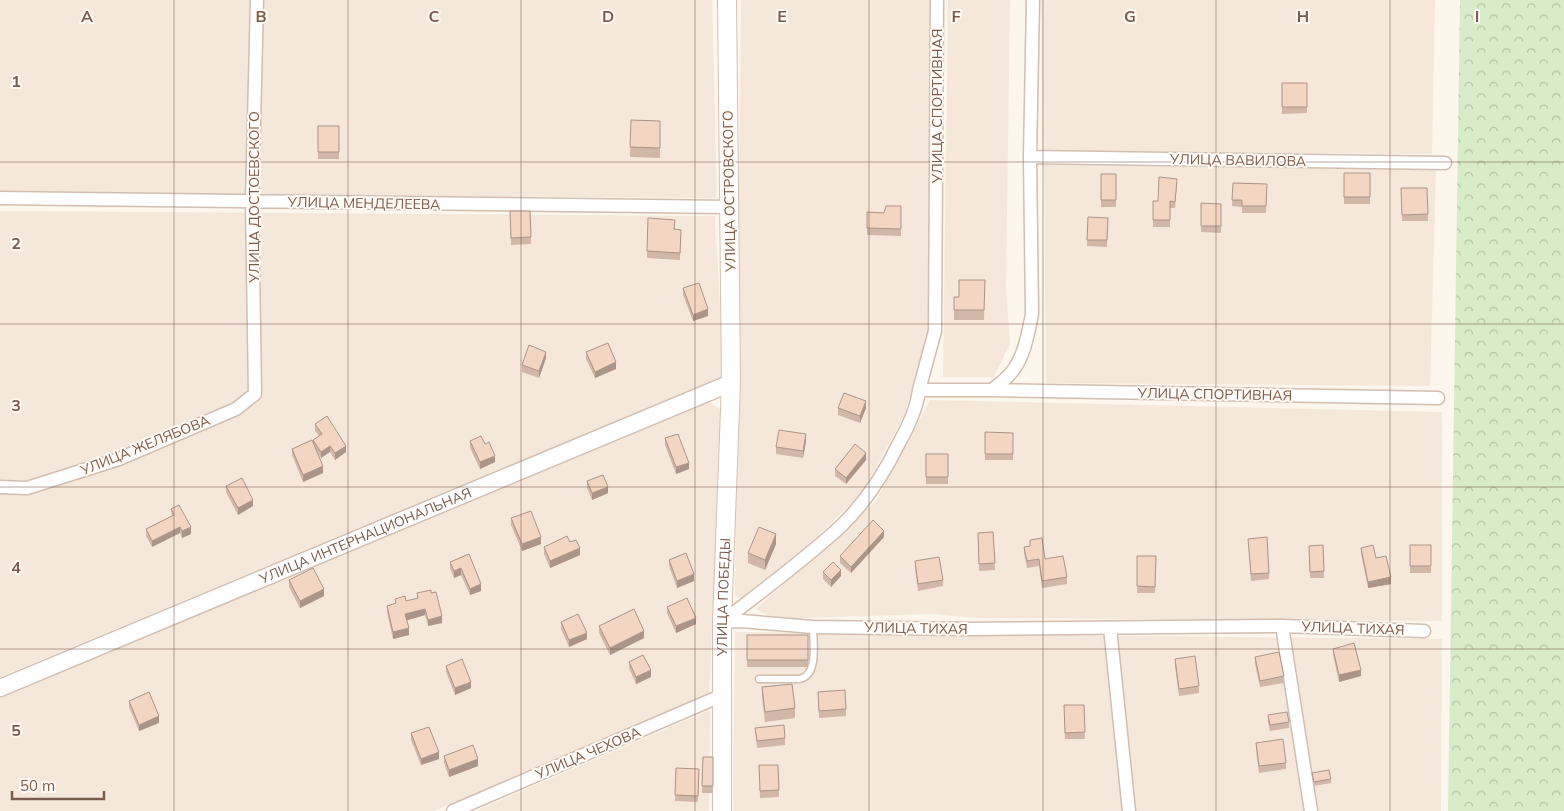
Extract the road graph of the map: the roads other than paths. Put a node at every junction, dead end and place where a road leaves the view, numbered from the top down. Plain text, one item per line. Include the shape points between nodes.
1 (257, 0) edge
2 (728, 0) edge
3 (938, 0) edge
4 (1033, 0) edge
5 (1030, 157) junction
6 (1445, 163) dead end
7 (0, 198) edge
8 (252, 201) junction
9 (729, 207) junction
10 (731, 383) junction
11 (920, 390) junction
12 (992, 390) junction
13 (255, 394) joint
14 (1438, 398) dead end
15 (0, 487) edge
16 (722, 622) junction
17 (1282, 626) junction
18 (813, 627) junction
19 (1110, 628) junction
20 (1424, 631) dead end
21 (758, 679) dead end
22 (0, 688) edge
23 (723, 695) junction
24 (453, 811) edge
25 (722, 811) edge
26 (1129, 811) edge
27 (1311, 811) edge

1 - 8 street, УЛИЦА ДОСТОЕВСКОГО
2 - 9 main road, УЛИЦА ОСТРОВСКОГО
3 - 11 street, УЛИЦА СПОРТИВНАЯ via 935,331
4 - 5 street
5 - 6 street, УЛИЦА ВАВИЛОВА
5 - 12 street via 1032,314 1018,361 1011,373
7 - 8 street, УЛИЦА МЕНДЕЛЕЕВА
8 - 9 street, УЛИЦА МЕНДЕЛЕЕВА
8 - 13 street, УЛИЦА ДОСТОЕВСКОГО
9 - 10 main road, УЛИЦА ОСТРОВСКОГО
10 - 16 main road, УЛИЦА ПОБЕДЫ
10 - 22 street, УЛИЦА ИНТЕРНАЦИОНАЛЬНАЯ
11 - 12 street, УЛИЦА СПОРТИВНАЯ
11 - 16 street, УЛИЦА СПОРТИВНАЯ via 909,425 892,458 842,526
12 - 14 street, УЛИЦА СПОРТИВНАЯ
13 - 15 street, УЛИЦА ЖЕЛЯБОВА via 236,410 119,459 28,488
16 - 18 street, УЛИЦА ТИХАЯ
16 - 23 main road, УЛИЦА ПОБЕДЫ
17 - 19 street, УЛИЦА ТИХАЯ
17 - 20 street, УЛИЦА ТИХАЯ
17 - 27 street, УЛИЦА ТИХАЯ
18 - 19 street, УЛИЦА ТИХАЯ
18 - 21 lane via 813,667 810,674 804,679
19 - 26 street
23 - 24 street, УЛИЦА ЧЕХОВА
23 - 25 main road, УЛИЦА ПОБЕДЫ

